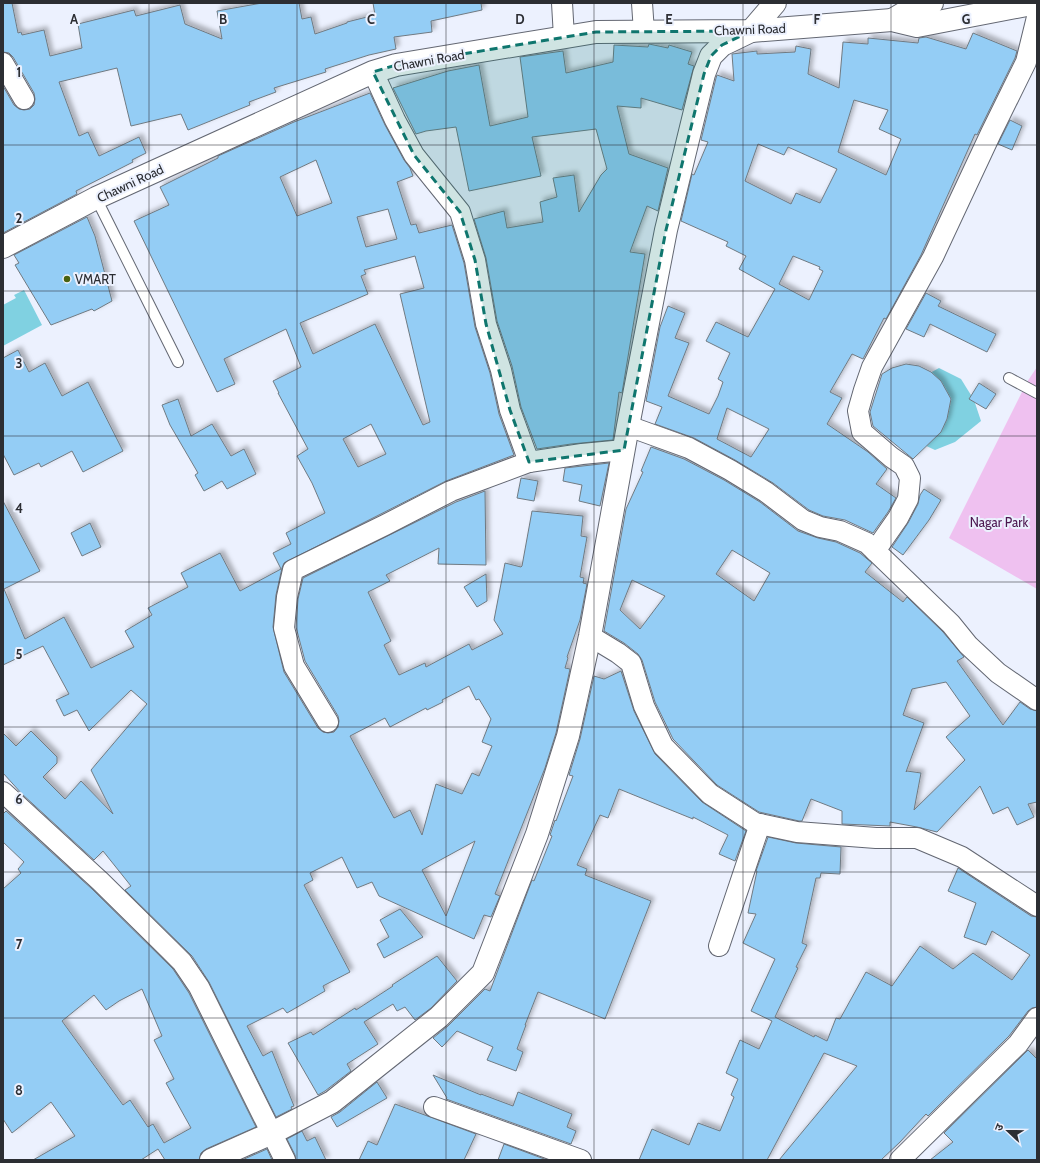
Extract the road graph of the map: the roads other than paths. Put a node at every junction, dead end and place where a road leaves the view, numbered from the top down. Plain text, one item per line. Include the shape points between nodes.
1 (562, 3) edge
2 (642, 3) edge
3 (775, 3) edge
4 (932, 3) edge
5 (1037, 3) edge
6 (1037, 17) edge
7 (892, 20) junction
8 (751, 31) junction
9 (644, 32) junction
10 (564, 37) junction
11 (3, 63) edge
12 (373, 72) junction
13 (24, 99) dead end
14 (96, 198) junction
15 (3, 247) edge
16 (178, 362) dead end
17 (1009, 378) dead end
18 (1037, 394) edge
19 (628, 426) junction
20 (624, 450) junction
21 (529, 462) junction
22 (875, 551) junction
23 (590, 636) junction
24 (1037, 700) edge
25 (328, 722) dead end
26 (5, 798) edge
27 (760, 824) junction
28 (1037, 906) edge
29 (719, 946) dead end
30 (1037, 1018) edge
31 (434, 1107) dead end
32 (272, 1132) junction
33 (211, 1160) edge
34 (285, 1160) edge
35 (581, 1160) edge
36 (900, 1160) edge

1 - 10 street
2 - 9 street
3 - 8 street
4 - 7 street, Chawni Road via 916,6
5 - 7 street, Chawni Road via 917,26
6 - 22 street via 1026,62 933,257 872,367 864,390 858,411 862,432 904,466 910,478 908,499
7 - 8 street, Chawni Road
8 - 9 street, Chawni Road
8 - 19 street via 722,45 711,56 704,74 666,230
9 - 10 street, Chawni Road via 596,32
10 - 12 street, Chawni Road via 396,65
11 - 13 street
12 - 14 street, Chawni Road
12 - 21 street via 414,155 460,212 475,260 486,324 501,370 510,410
14 - 15 street, Chawni Road
14 - 16 lane
17 - 18 lane
19 - 20 street
19 - 22 street via 689,448 766,492 803,520 840,531 867,543
20 - 21 street
20 - 23 street
21 - 25 street via 451,491 293,570 284,628 294,666
22 - 24 street via 998,673
23 - 27 street via 631,664 644,706 663,746 710,794
23 - 32 street via 568,736 544,812 483,973 439,1017 332,1102
26 - 32 street via 100,881 182,962 199,987
27 - 28 street via 796,832 876,838 917,838 962,857
27 - 29 street
30 - 36 street via 1018,1044
31 - 35 street
32 - 33 street
32 - 34 street

